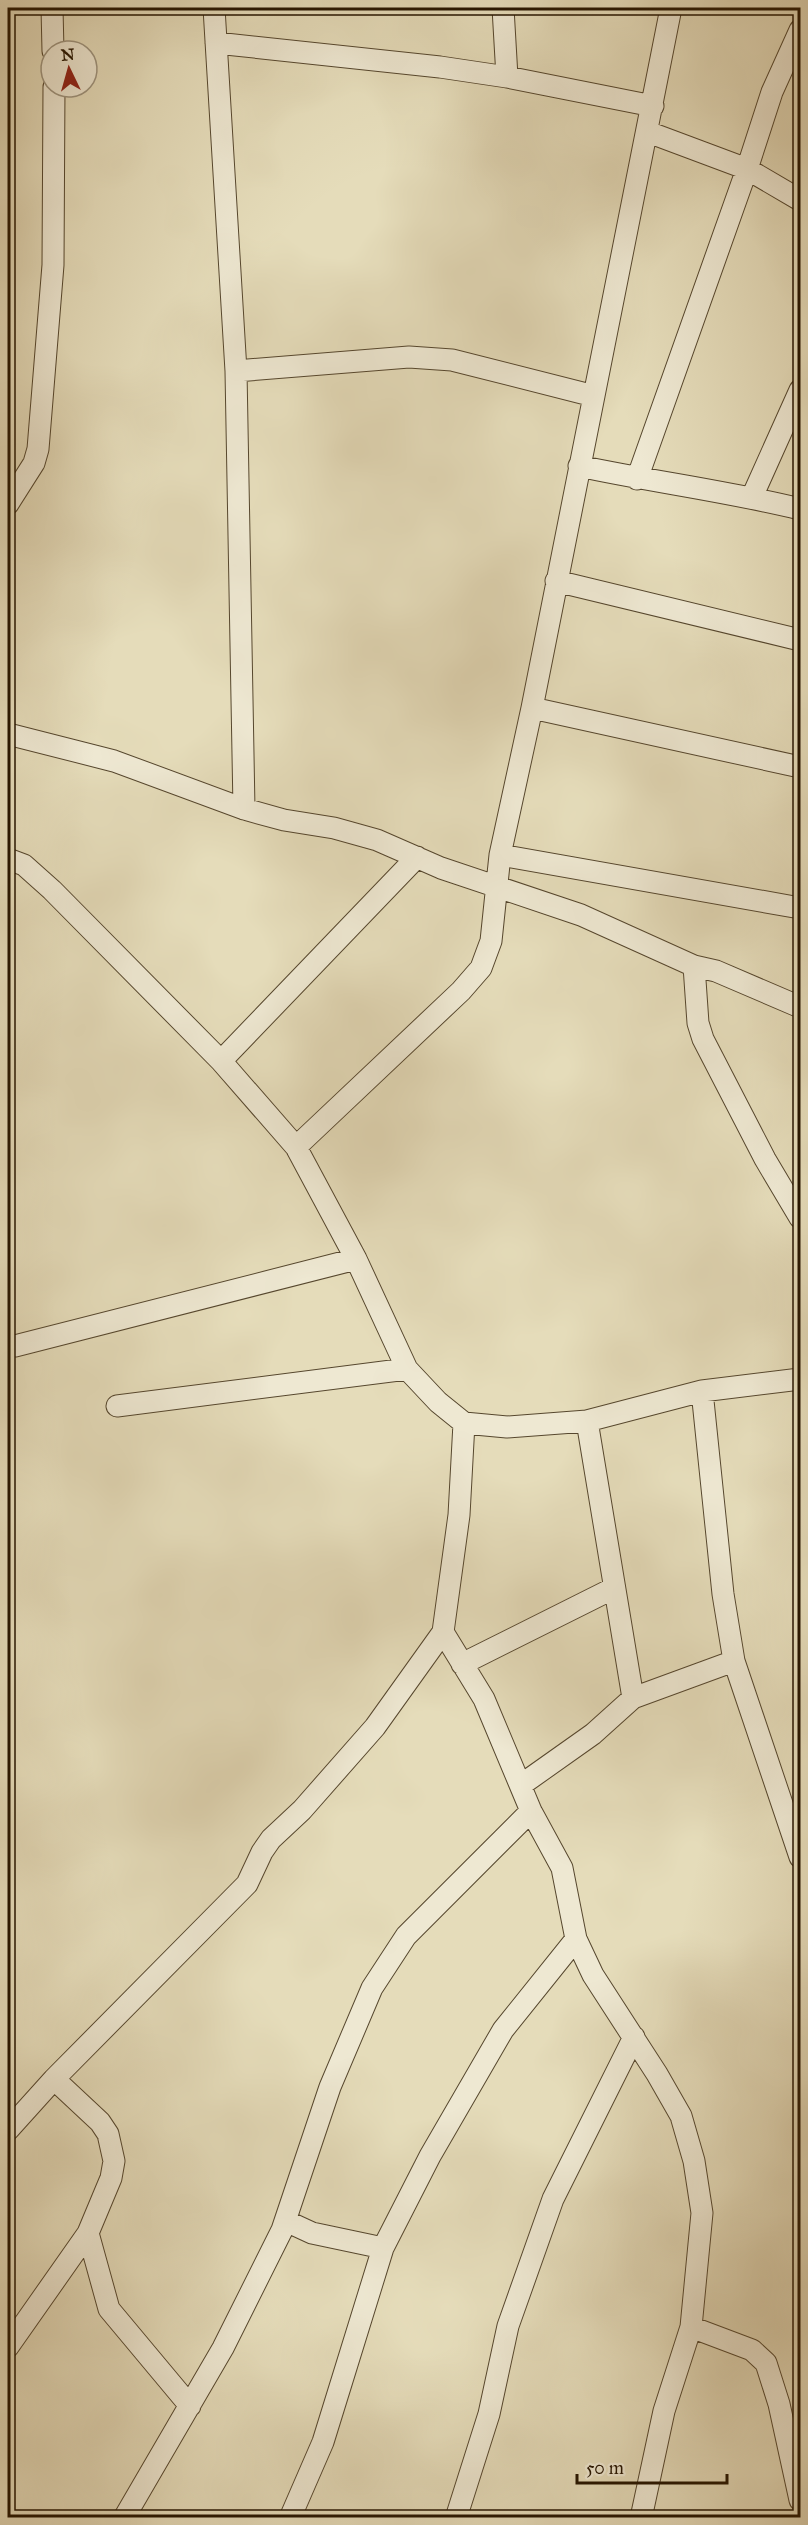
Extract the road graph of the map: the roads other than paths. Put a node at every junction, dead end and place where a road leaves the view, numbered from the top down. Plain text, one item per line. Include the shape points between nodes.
1 (52, 8) edge
2 (214, 8) edge
3 (502, 8) edge
4 (671, 8) edge
5 (801, 30) edge
6 (53, 39) edge
7 (216, 43) junction
8 (507, 77) junction
9 (54, 99) edge
10 (653, 106) junction
11 (648, 132) junction
12 (747, 169) junction
13 (801, 200) edge
14 (236, 371) junction
15 (801, 390) edge
16 (594, 396) junction
17 (579, 466) junction
18 (637, 479) junction
19 (752, 497) junction
20 (8, 504) edge
21 (801, 508) edge
22 (556, 581) junction
23 (801, 640) edge
24 (532, 708) junction
25 (8, 734) edge
26 (801, 767) edge
27 (244, 809) junction
28 (500, 855) junction
29 (417, 857) junction
30 (8, 859) edge
31 (496, 886) junction
32 (801, 908) edge
33 (694, 966) junction
34 (801, 1007) edge
35 (221, 1061) junction
36 (296, 1147) junction
37 (801, 1218) edge
38 (356, 1259) junction
39 (15, 1346) dead end
40 (407, 1369) junction
41 (801, 1379) edge
42 (702, 1391) junction
43 (117, 1406) dead end
44 (586, 1421) junction
45 (464, 1423) junction
46 (614, 1588) junction
47 (443, 1632) junction
48 (734, 1661) junction
49 (462, 1664) junction
50 (633, 1698) junction
51 (521, 1785) junction
52 (531, 1811) junction
53 (801, 1857) edge
54 (576, 1940) junction
55 (633, 2037) junction
56 (54, 2079) junction
57 (8, 2130) edge
58 (286, 2221) junction
59 (88, 2233) junction
60 (383, 2248) junction
61 (690, 2327) junction
62 (8, 2347) edge
63 (190, 2406) junction
64 (801, 2500) edge
65 (124, 2517) edge
66 (290, 2517) edge
67 (456, 2517) edge
68 (641, 2517) edge

1 - 6 street
2 - 7 street
3 - 8 street
4 - 10 street
5 - 12 street via 772,92
7 - 8 street
7 - 14 street
8 - 10 street
9 - 20 street via 53,265 38,449 34,463
10 - 11 street
11 - 12 street
11 - 16 street
12 - 13 street
12 - 18 street
14 - 16 street via 427,358 452,360
14 - 27 street
15 - 19 street
16 - 17 street
17 - 18 street
17 - 22 street
18 - 19 street
19 - 21 street
22 - 23 street
22 - 24 street
24 - 26 street
24 - 28 street
25 - 27 street via 114,761
27 - 29 street via 356,834
28 - 31 street
28 - 32 street
29 - 31 street
29 - 35 street
30 - 35 street via 24,865 52,890
31 - 33 street via 582,915
31 - 36 street via 491,941 481,968 462,991
33 - 34 street via 716,971
33 - 37 street via 698,1023 703,1039 765,1159
35 - 36 street
36 - 38 street
38 - 39 street
38 - 40 street
40 - 43 street
40 - 45 street
41 - 42 street
42 - 44 street
42 - 48 street via 723,1594
44 - 45 street via 507,1427
44 - 46 street
45 - 47 street via 459,1515
46 - 49 street
46 - 50 street
47 - 49 street
47 - 56 street via 375,1727 271,1839 247,1884
48 - 50 street
48 - 53 street
49 - 51 street via 484,1699
50 - 51 street via 593,1734
51 - 52 street
52 - 54 street via 562,1868
52 - 58 street via 406,1936 372,1988 330,2087
54 - 55 street via 593,1975
54 - 60 street via 503,2030 430,2156
55 - 61 street via 681,2116 694,2161 702,2213
55 - 67 street via 549,2210 508,2326 489,2414
56 - 57 street
56 - 59 street via 100,2122 108,2134 114,2161
58 - 60 street via 312,2233
58 - 63 street
59 - 62 street
59 - 63 street via 109,2309
60 - 66 street via 324,2442
61 - 64 street via 752,2350 766,2363
61 - 68 street via 664,2411
63 - 65 street

